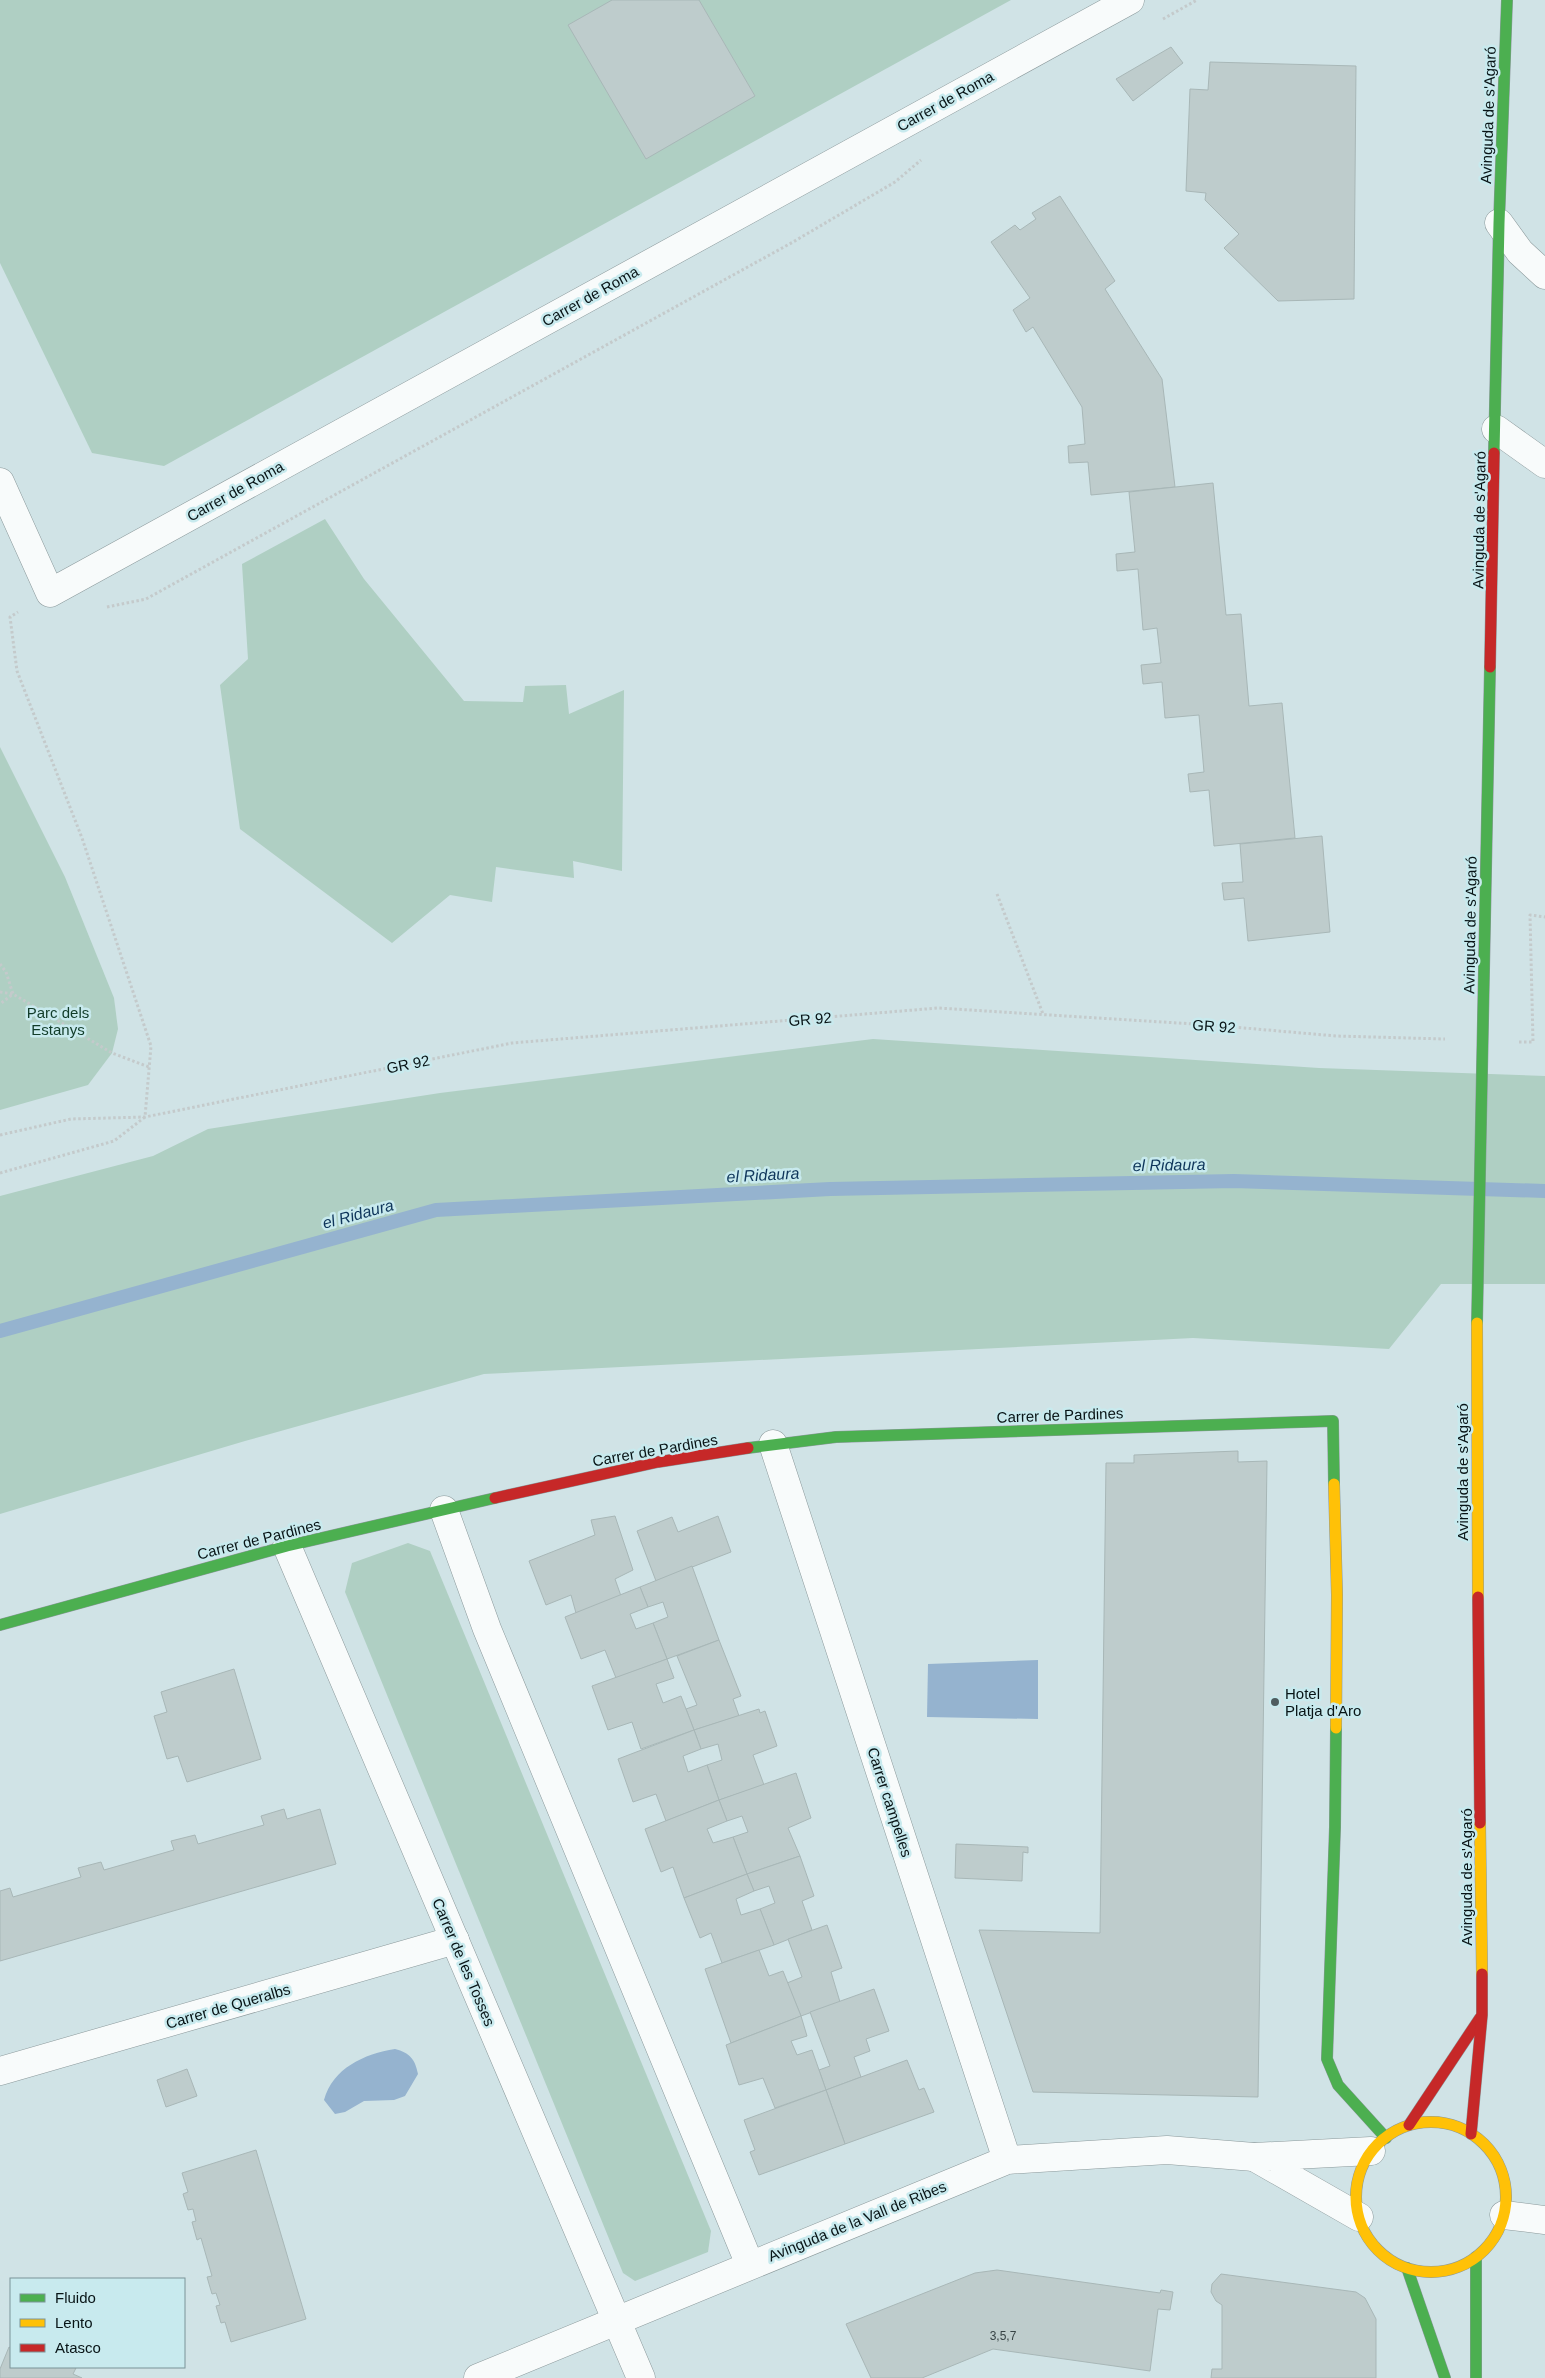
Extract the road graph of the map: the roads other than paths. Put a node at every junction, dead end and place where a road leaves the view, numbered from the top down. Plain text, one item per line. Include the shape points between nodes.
1 (1130, 0) edge
2 (1507, 0) edge
3 (1499, 223) junction
4 (1545, 275) edge
5 (1496, 429) junction
6 (1545, 464) edge
7 (0, 482) edge
8 (773, 1444) junction
9 (444, 1510) junction
10 (287, 1546) junction
11 (0, 1625) edge
12 (455, 1940) junction
13 (1482, 2015) junction
14 (0, 2071) edge
15 (1409, 2125) junction
16 (1471, 2134) junction
17 (1379, 2145) junction
18 (1254, 2157) junction
19 (1007, 2160) junction
20 (1504, 2215) junction
21 (1359, 2217) junction
22 (1545, 2220) edge
23 (1476, 2257) junction
24 (750, 2265) junction
25 (1407, 2268) junction
26 (618, 2320) junction
27 (478, 2378) edge
28 (641, 2378) edge
29 (1445, 2378) edge
30 (1476, 2378) edge

1 - 7 street, Carrer de Roma via 50,593
2 - 3 main road, Avinguda de s'Agaró
3 - 4 street via 1520,252
3 - 5 main road, Avinguda de s'Agaró
5 - 6 street
5 - 13 main road, Avinguda de s'Agaró via 1476,1354
8 - 9 main road, Carrer de Pardines via 658,1462
8 - 17 main road, Carrer de Pardines via 836,1437 1334,1421 1337,1596 1335,1826 1327,2059 1338,2085
8 - 19 street, Carrer campelles
9 - 10 main road, Carrer de Pardines
9 - 24 street via 486,1629
10 - 11 main road, Carrer de Pardines
10 - 12 street, Carrer de les Tosses
12 - 14 street, Carrer de Queralbs
12 - 26 street, Carrer de les Tosses
13 - 15 main road
13 - 16 main road, Avinguda de s'Agaró
15 - 16 main road via 1442,2123
15 - 17 main road
16 - 20 main road via 1484,2143 1501,2170 1506,2200
17 - 18 street, Avinguda de la Vall de Ribes
17 - 21 main road via 1359,2176 1356,2196
18 - 19 street, Avinguda de la Vall de Ribes via 1167,2150
18 - 21 street, Avinguda de la Vall de Ribes
19 - 24 street, Avinguda de la Vall de Ribes
20 - 22 street
20 - 23 main road via 1494,2238
21 - 25 main road via 1377,2248
23 - 25 main road via 1466,2263 1431,2272
23 - 30 main road
24 - 26 street, Avinguda de la Vall de Ribes
25 - 29 main road via 1420,2314
26 - 27 street, Avinguda de la Vall de Ribes
26 - 28 street, Carrer de les Tosses

